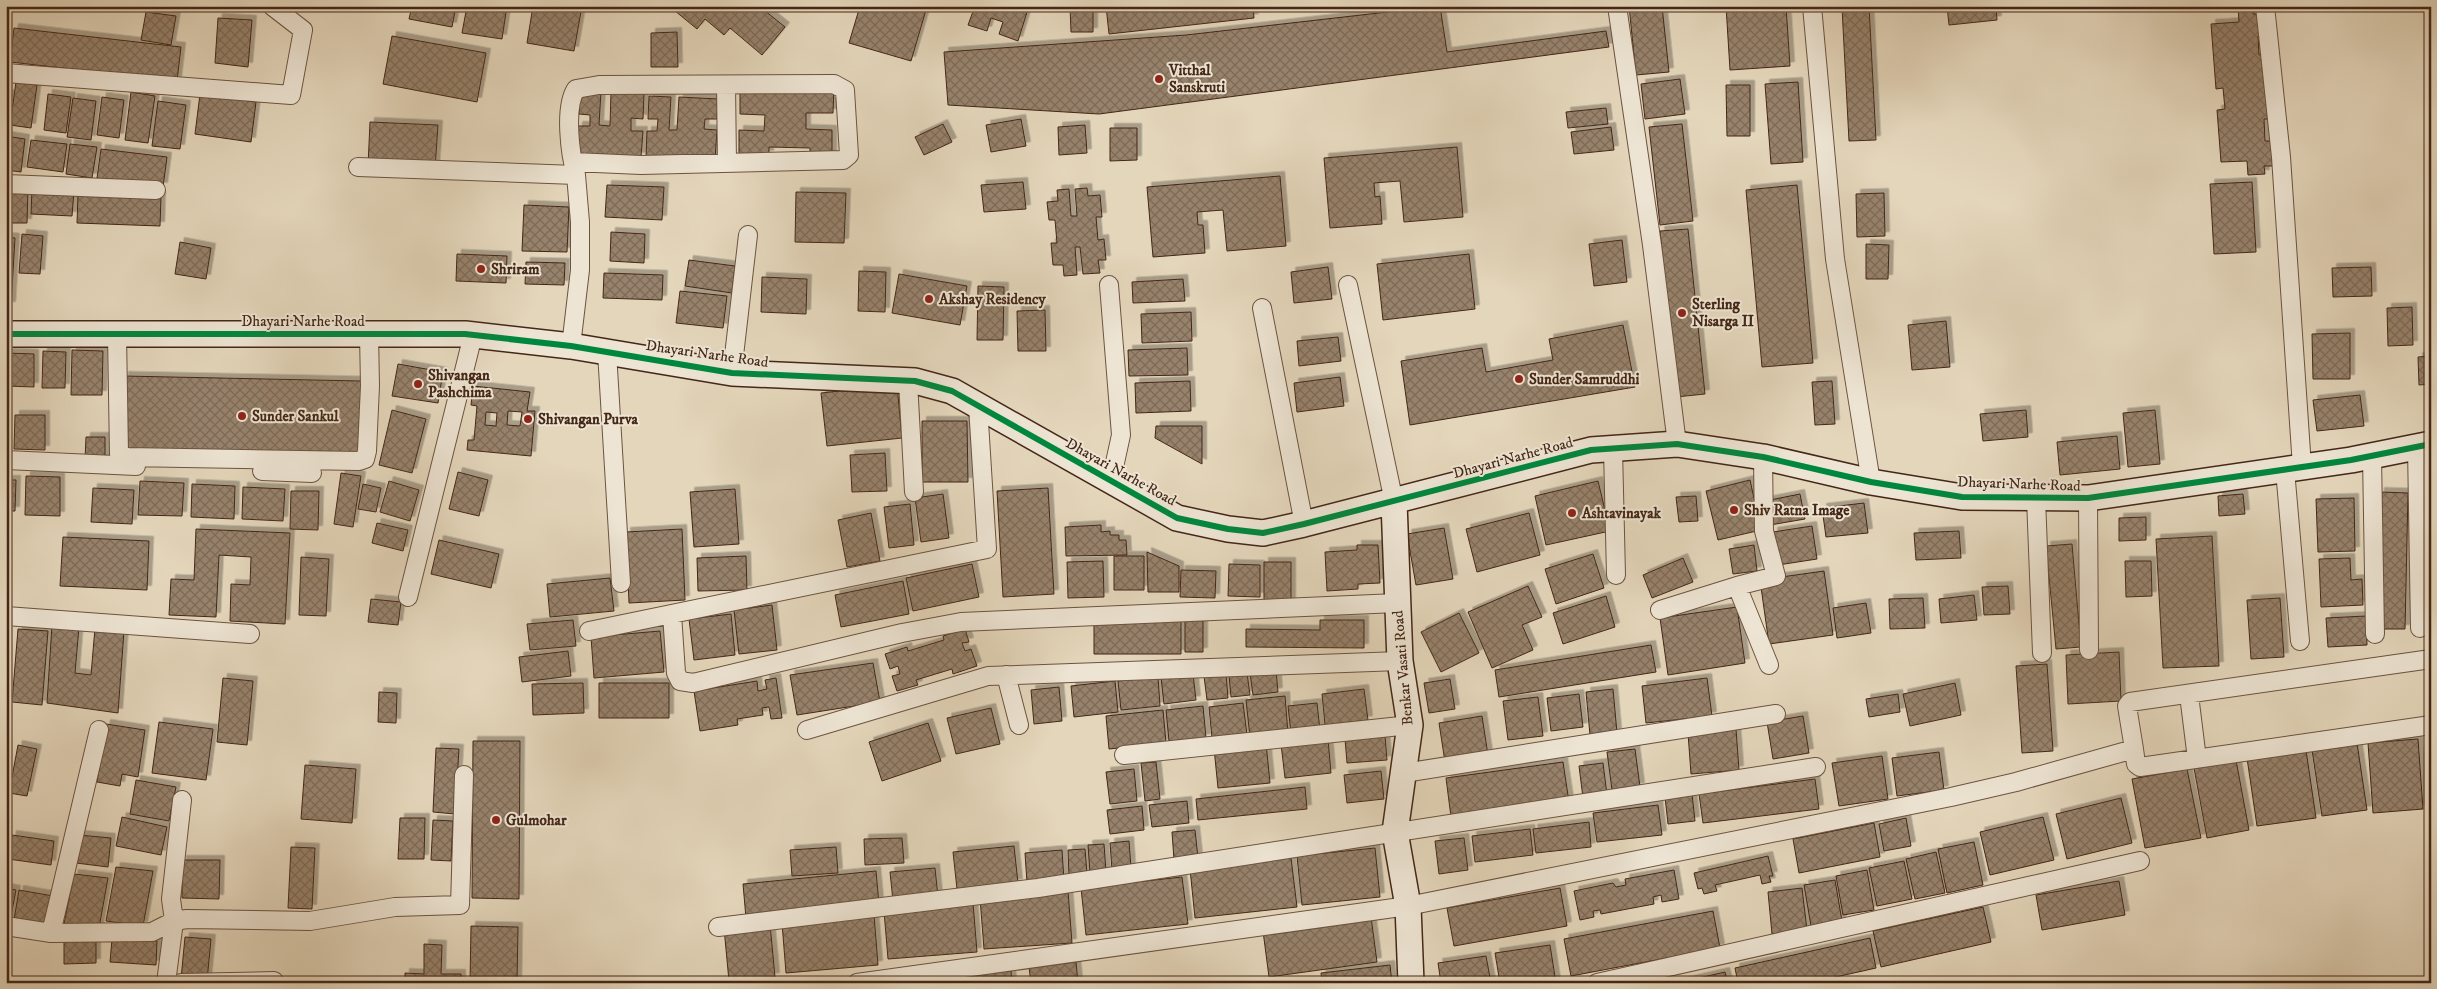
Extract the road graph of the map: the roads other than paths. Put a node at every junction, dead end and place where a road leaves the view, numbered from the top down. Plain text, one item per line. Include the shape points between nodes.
1 (272, 6) edge
2 (1617, 6) edge
3 (1812, 6) edge
4 (2265, 6) edge
5 (6, 73) edge
6 (726, 85) junction
7 (727, 163) junction
8 (358, 168) dead end
9 (575, 169) junction
10 (6, 184) edge
11 (156, 190) dead end
12 (748, 235) dead end
13 (1109, 284) dead end
14 (1348, 285) dead end
15 (1262, 308) dead end
16 (6, 334) edge
17 (117, 334) junction
18 (369, 334) junction
19 (472, 335) junction
20 (571, 346) junction
21 (607, 352) junction
22 (732, 374) junction
23 (908, 381) junction
24 (978, 406) junction
25 (1677, 444) junction
26 (2424, 446) edge
27 (1613, 449) junction
28 (2372, 456) junction
29 (1763, 457) junction
30 (6, 460) edge
31 (2294, 469) junction
32 (312, 473) dead end
33 (1111, 481) junction
34 (1871, 482) junction
35 (914, 492) dead end
36 (2036, 498) junction
37 (2088, 498) junction
38 (1394, 502) junction
39 (1304, 524) junction
40 (1616, 575) dead end
41 (621, 583) dead end
42 (1737, 586) junction
43 (408, 597) dead end
44 (1398, 603) junction
45 (1660, 610) dead end
46 (672, 614) junction
47 (6, 616) edge
48 (2420, 628) dead end
49 (589, 631) dead end
50 (250, 634) dead end
51 (2375, 634) dead end
52 (2300, 641) dead end
53 (2088, 650) dead end
54 (2042, 654) dead end
55 (2431, 659) edge
56 (1400, 661) junction
57 (1769, 666) dead end
58 (1006, 675) junction
59 (2189, 695) junction
60 (1776, 714) dead end
61 (1019, 725) dead end
62 (1410, 725) junction
63 (2431, 726) edge
64 (99, 730) dead end
65 (807, 730) dead end
66 (2134, 749) junction
67 (1124, 755) dead end
68 (2198, 759) junction
69 (1816, 767) dead end
70 (1404, 774) junction
71 (464, 775) dead end
72 (182, 800) dead end
73 (1395, 832) junction
74 (2140, 861) dead end
75 (1408, 906) junction
76 (174, 921) junction
77 (6, 926) edge
78 (718, 927) dead end
79 (51, 933) junction
80 (274, 981) dead end
81 (166, 983) edge
82 (181, 983) edge
83 (857, 983) edge
84 (1411, 983) edge
85 (1597, 983) edge

1 - 5 street via 303,30 291,95
2 - 25 street
3 - 34 street via 1835,259
4 - 31 street via 2281,157
6 - 7 street
6 - 7 street via 840,85 845,90 849,154 844,160
6 - 9 street via 599,85 576,88 570,102
7 - 9 street
8 - 9 street
9 - 20 street via 580,270
10 - 11 street
12 - 22 street
13 - 33 street via 1121,435
14 - 38 street
15 - 39 street
16 - 17 street, Dhayari Narhe Road
17 - 18 street, Dhayari Narhe Road
17 - 18 street via 119,454 127,457 359,461 365,460 367,451
18 - 19 street, Dhayari Narhe Road
19 - 20 street, Dhayari Narhe Road
19 - 43 street
20 - 21 street, Dhayari Narhe Road
21 - 22 street, Dhayari Narhe Road
21 - 41 street
22 - 23 street, Dhayari Narhe Road
23 - 24 street, Dhayari Narhe Road via 952,391
23 - 35 street
24 - 33 street, Dhayari Narhe Road
24 - 46 street via 987,549
25 - 27 street, Dhayari Narhe Road
25 - 29 street, Dhayari Narhe Road
26 - 28 street, Dhayari Narhe Road
26 - 48 street
27 - 38 street, Dhayari Narhe Road via 1591,450
27 - 40 street
28 - 31 street, Dhayari Narhe Road
28 - 51 street
29 - 34 street, Dhayari Narhe Road
29 - 42 street via 1764,531 1776,576
30 - 32 street
31 - 37 street, Dhayari Narhe Road
31 - 52 street
33 - 39 street, Dhayari Narhe Road via 1177,518 1263,533
34 - 36 street, Dhayari Narhe Road via 1962,497
36 - 37 street, Dhayari Narhe Road
36 - 54 street
37 - 53 street
38 - 39 street, Dhayari Narhe Road
38 - 44 street, Benkar Vasati Road
42 - 45 street
42 - 57 street
44 - 46 street via 961,622 693,683 680,681 676,673
44 - 56 street, Benkar Vasati Road
46 - 49 street
47 - 50 street
55 - 59 street
56 - 58 street
56 - 62 street, Benkar Vasati Road
58 - 61 street
58 - 65 street via 988,676
59 - 66 street via 2128,704
59 - 68 street
60 - 70 street
62 - 67 street
62 - 70 street, Benkar Vasati Road
63 - 68 street
64 - 79 street
66 - 68 street via 2136,764 2140,767
66 - 75 street via 1951,797
69 - 73 street
70 - 73 street, Benkar Vasati Road
71 - 76 street via 460,905 395,907 310,921
72 - 76 street via 171,899
73 - 75 street, Benkar Vasati Road
73 - 78 street via 1038,888
74 - 85 street
75 - 83 street
75 - 84 street, Benkar Vasati Road
76 - 79 street via 152,932
76 - 81 street
77 - 79 street
80 - 82 street

